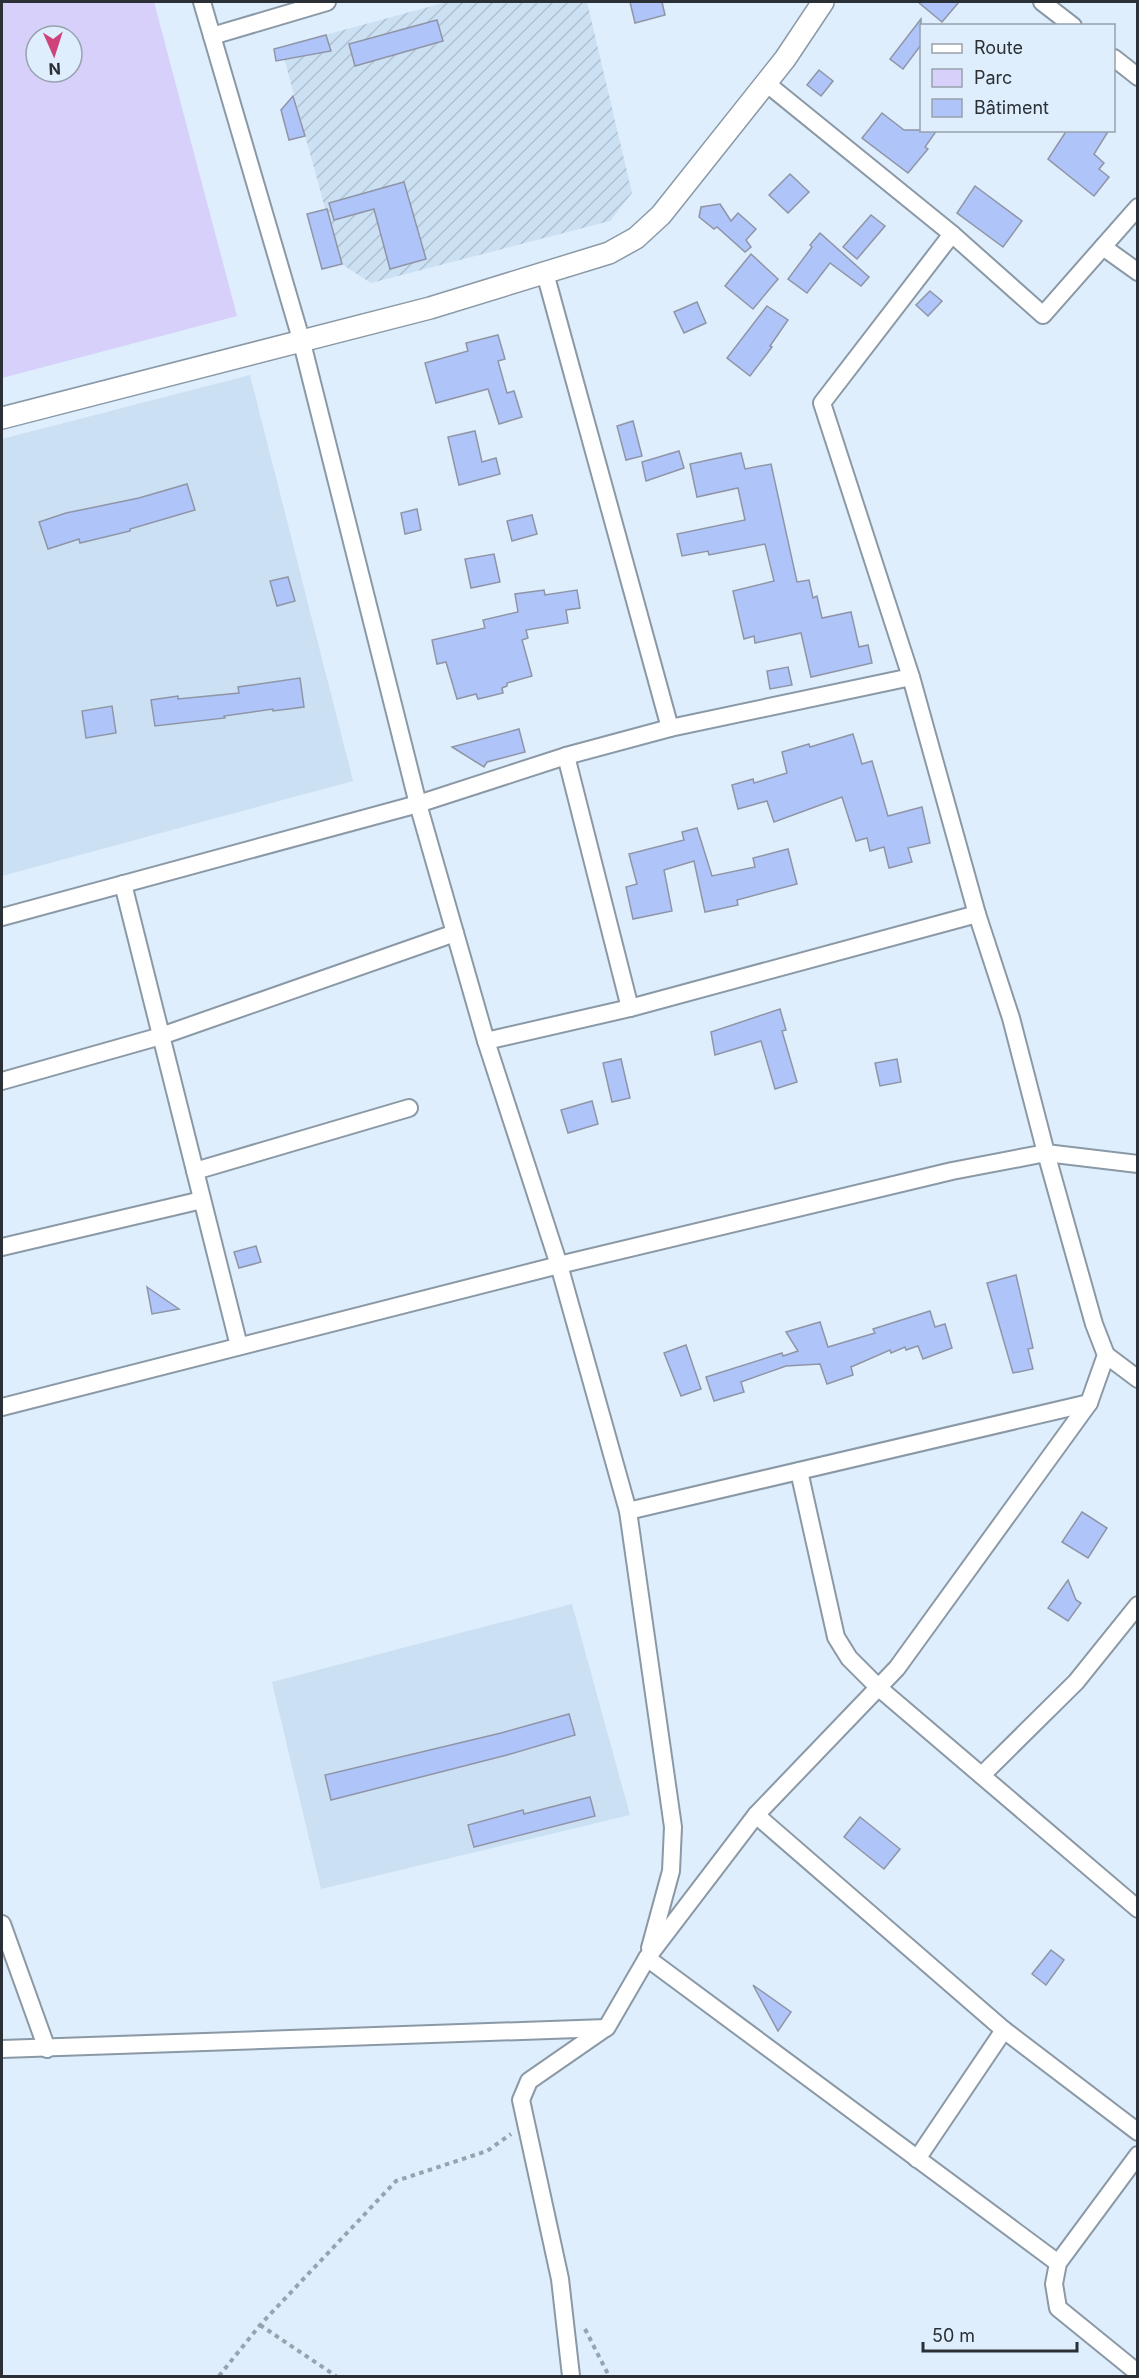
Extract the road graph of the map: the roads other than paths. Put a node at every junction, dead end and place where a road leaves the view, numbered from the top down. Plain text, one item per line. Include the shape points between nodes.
1 (202, 2) edge
2 (327, 2) edge
3 (1042, 2) edge
4 (819, 3) edge
5 (1070, 24) edge
6 (212, 36) junction
7 (1115, 60) edge
8 (1137, 77) edge
9 (766, 83) junction
10 (1137, 207) edge
11 (952, 234) junction
12 (1103, 247) junction
13 (546, 273) junction
14 (1137, 273) edge
15 (301, 339) junction
16 (2, 417) edge
17 (911, 677) junction
18 (670, 728) junction
19 (566, 756) junction
20 (418, 804) junction
21 (123, 884) junction
22 (977, 914) junction
23 (2, 917) edge
24 (455, 933) junction
25 (630, 1008) junction
26 (161, 1036) junction
27 (486, 1041) junction
28 (2, 1081) edge
29 (409, 1108) dead end
30 (1046, 1153) junction
31 (1137, 1164) edge
32 (195, 1171) junction
33 (202, 1200) junction
34 (2, 1247) edge
35 (559, 1264) junction
36 (239, 1346) junction
37 (1106, 1355) junction
38 (1137, 1379) edge
39 (1089, 1403) junction
40 (2, 1407) edge
41 (799, 1471) junction
42 (628, 1511) junction
43 (1137, 1605) edge
44 (879, 1688) junction
45 (982, 1775) junction
46 (756, 1815) junction
47 (1137, 1909) edge
48 (2, 1924) edge
49 (647, 1958) junction
50 (607, 2028) junction
51 (1004, 2030) junction
52 (2, 2049) edge
53 (47, 2049) junction
54 (1137, 2132) edge
55 (1137, 2155) edge
56 (917, 2159) junction
57 (1058, 2264) junction
58 (1137, 2373) edge
59 (571, 2376) edge

1 - 6 street
2 - 6 street
3 - 5 street
4 - 9 street
6 - 15 street
7 - 8 street
9 - 11 street
9 - 13 street via 661,214 636,238 609,253
10 - 12 street
11 - 12 street via 1043,315
11 - 17 street via 822,403
12 - 14 street
13 - 15 street via 430,308
13 - 18 street
15 - 16 street
15 - 20 street
17 - 18 street
17 - 22 street
18 - 19 street
19 - 20 street
19 - 25 street
20 - 21 street
20 - 24 street
21 - 23 street
21 - 26 street
22 - 25 street
22 - 30 street via 1011,1018
24 - 26 street
24 - 27 street
25 - 27 street
26 - 28 street
26 - 32 street
27 - 35 street
29 - 32 street
30 - 31 street
30 - 35 street via 952,1171
30 - 37 street
32 - 33 street
33 - 34 street
33 - 36 street
35 - 36 street
35 - 42 street
36 - 40 street
37 - 38 street
37 - 39 street
39 - 41 street
39 - 44 street
41 - 42 street
41 - 44 street via 836,1637 849,1658
42 - 49 street via 673,1827 670,1871
43 - 45 street via 1076,1682
44 - 45 street
44 - 46 street
45 - 47 street
46 - 49 street
46 - 51 street
48 - 53 street
49 - 50 street
49 - 56 street
50 - 53 street
50 - 59 street via 529,2081 521,2100 560,2279
51 - 54 street
51 - 56 street
52 - 53 street
55 - 57 street
56 - 57 street
57 - 58 street via 1054,2284 1058,2308

